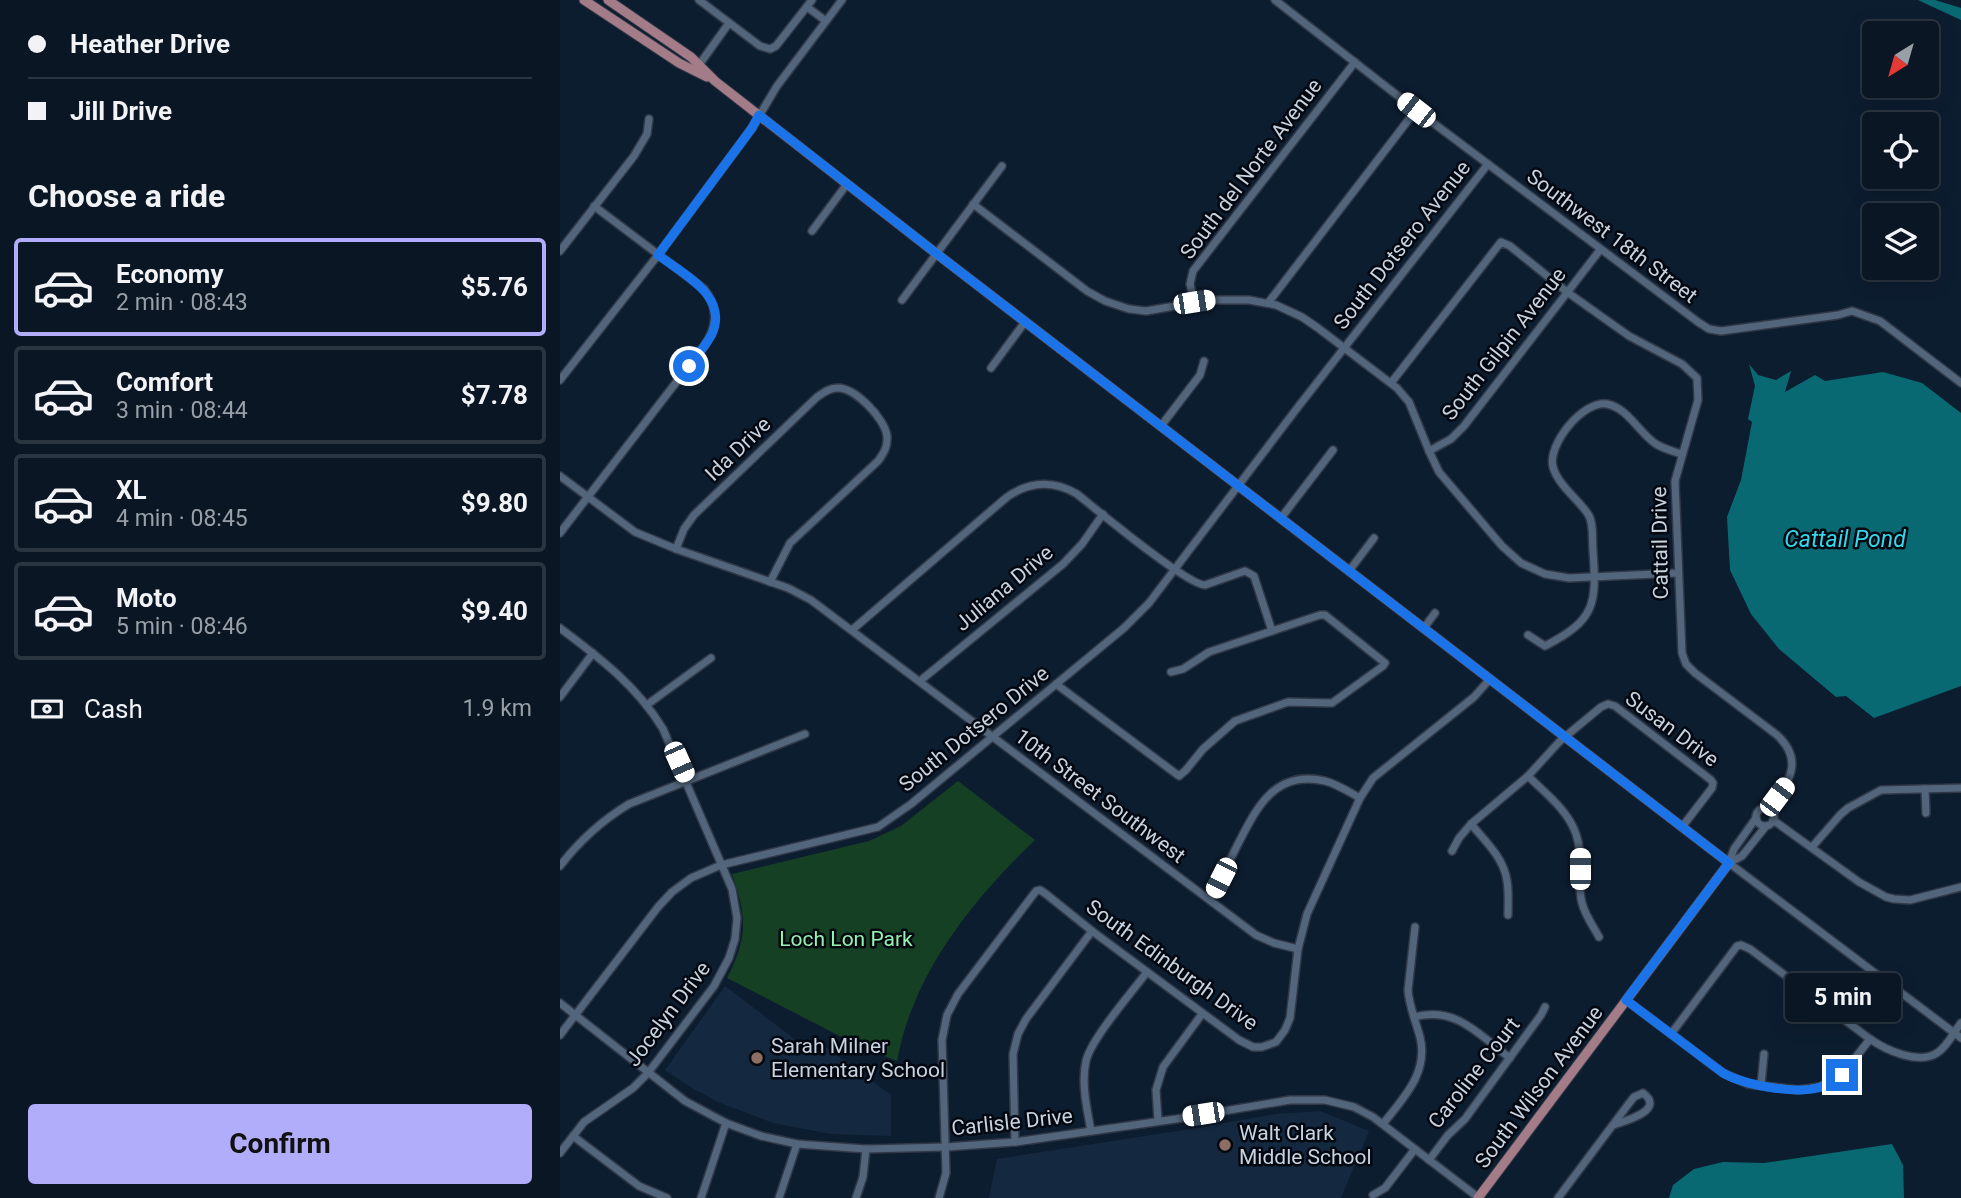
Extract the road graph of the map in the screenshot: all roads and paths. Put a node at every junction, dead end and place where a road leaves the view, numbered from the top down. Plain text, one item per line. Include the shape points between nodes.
1 (584, 0) edge
2 (608, 0) edge
3 (842, 0) edge
4 (1275, 0) edge
5 (705, 2) edge
6 (809, 3) edge
7 (826, 21) junction
8 (729, 23) junction
9 (1354, 62) junction
10 (699, 65) junction
11 (715, 81) junction
12 (1416, 110) junction
13 (759, 115) junction
14 (649, 119) dead end
15 (1488, 164) junction
16 (1002, 166) dead end
17 (847, 184) junction
18 (973, 204) junction
19 (594, 206) junction
20 (812, 231) dead end
21 (1600, 250) junction
22 (560, 251) edge
23 (937, 254) junction
24 (658, 255) junction
25 (1567, 292) junction
26 (902, 300) dead end
27 (1194, 302) junction
28 (1268, 303) junction
29 (1025, 322) junction
30 (1344, 348) junction
31 (1204, 361) dead end
32 (991, 368) dead end
33 (560, 380) edge
34 (1391, 383) junction
35 (1961, 383) edge
36 (1161, 426) junction
37 (1333, 450) dead end
38 (1429, 451) junction
39 (1681, 454) junction
40 (560, 476) edge
41 (1238, 485) junction
42 (587, 497) junction
43 (1103, 514) junction
44 (1281, 518) junction
45 (560, 533) edge
46 (1374, 538) dead end
47 (676, 548) junction
48 (1174, 569) junction
49 (1349, 571) junction
50 (1678, 573) junction
51 (1595, 576) junction
52 (770, 582) junction
53 (1435, 613) dead end
54 (560, 628) edge
55 (1424, 628) junction
56 (852, 630) junction
57 (1272, 631) junction
58 (1528, 635) dead end
59 (593, 653) junction
60 (711, 658) dead end
61 (1171, 671) dead end
62 (1490, 679) junction
63 (919, 681) junction
64 (1055, 684) junction
65 (560, 697) edge
66 (648, 704) junction
67 (805, 734) dead end
68 (993, 736) junction
69 (1565, 737) junction
70 (1528, 776) junction
71 (687, 781) junction
72 (1961, 788) edge
73 (1924, 789) junction
74 (1360, 798) junction
75 (1769, 809) junction
76 (1926, 813) dead end
77 (1756, 818) junction
78 (1773, 820) junction
79 (1471, 824) junction
80 (1766, 826) junction
81 (1682, 827) junction
82 (1812, 847) junction
83 (1452, 851) dead end
84 (1729, 863) junction
85 (721, 865) junction
86 (560, 866) edge
87 (1961, 887) edge
88 (1210, 900) junction
89 (1508, 915) dead end
90 (1415, 927) dead end
91 (1092, 931) junction
92 (1600, 937) dead end
93 (1298, 949) junction
94 (1147, 972) junction
95 (1626, 1000) junction
96 (560, 1003) edge
97 (1545, 1007) dead end
98 (576, 1014) junction
99 (1202, 1014) junction
100 (1414, 1017) junction
101 (1961, 1023) edge
102 (1671, 1034) junction
103 (560, 1035) edge
104 (1957, 1035) edge
105 (1870, 1039) junction
106 (1764, 1054) dead end
107 (1510, 1058) junction
108 (648, 1073) junction
109 (1761, 1085) junction
110 (1158, 1120) junction
111 (726, 1123) junction
112 (1383, 1124) junction
113 (1613, 1125) junction
114 (1091, 1131) junction
115 (573, 1136) junction
116 (1015, 1142) junction
117 (797, 1144) junction
118 (946, 1147) junction
119 (866, 1149) junction
120 (1415, 1149) junction
121 (560, 1153) edge
122 (1429, 1160) junction
123 (1373, 1195) dead end
124 (667, 1198) edge
125 (701, 1198) edge
126 (779, 1198) edge
127 (856, 1198) edge
128 (939, 1198) edge
129 (1478, 1198) edge
130 (1558, 1198) edge

1 - 11 main road via 679,63
2 - 10 main road
3 - 7 street
4 - 9 street, Southwest 18th Street
5 - 8 street
6 - 7 street
6 - 8 street via 771,49
7 - 13 street
8 - 10 street
9 - 12 street, Southwest 18th Street
9 - 27 street, South del Norte Avenue via 1194,271 1190,284
10 - 11 main road
11 - 13 main road
12 - 15 street, Southwest 18th Street
12 - 28 street
13 - 17 main road
13 - 24 street
14 - 19 street via 647,134 634,156
15 - 21 street, Southwest 18th Street
15 - 30 street, South Dotsero Avenue
16 - 18 street
17 - 20 street
17 - 23 main road
18 - 23 street
18 - 27 street via 1105,301 1146,311
19 - 22 street
19 - 24 street
21 - 25 street, South Gilpin Avenue
21 - 35 street, Southwest 18th Street via 1709,329 1852,311 1881,321
23 - 26 street
23 - 29 main road
24 - 33 street
24 - 42 street via 709,296 716,318 712,334
25 - 34 street via 1510,246 1499,243
25 - 38 street, South Gilpin Avenue via 1455,435
25 - 39 street, Cattail Drive via 1697,378 1698,400
27 - 28 street
28 - 30 street via 1302,317
29 - 32 street
29 - 36 main road
30 - 34 street
30 - 41 street, South Dotsero Drive
31 - 36 street via 1200,375
34 - 38 street via 1409,402
36 - 41 main road
37 - 44 street
38 - 51 street via 1447,482 1515,558 1553,576
39 - 50 street, Cattail Drive via 1674,486
39 - 51 street via 1656,444 1620,409 1604,404 1582,412 1558,442 1552,465 1590,518
40 - 42 street, 10th Street Southwest
41 - 44 main road
41 - 48 street, South Dotsero Drive
42 - 45 street
42 - 47 street, 10th Street Southwest via 635,532
43 - 48 street
43 - 56 street via 1068,489 1042,484 1023,487
43 - 63 street, Juliana Drive via 1063,564
44 - 49 main road
46 - 49 street
47 - 52 street, 10th Street Southwest
47 - 52 street, Ida Drive via 694,515 817,397 828,390 848,390 881,420 886,447 878,461 790,543
48 - 57 street via 1200,585 1249,572
48 - 64 street, South Dotsero Drive via 1124,628
49 - 55 main road
50 - 51 street
50 - 75 street, Cattail Drive via 1686,664 1787,745 1791,777
51 - 58 street via 1594,598 1579,624 1545,646
52 - 56 street, 10th Street Southwest via 811,600
53 - 55 street
54 - 59 street, Jocelyn Drive
55 - 62 main road
56 - 63 street, 10th Street Southwest
57 - 61 street via 1209,652
57 - 64 street via 1325,615 1384,665 1338,701 1289,702 1235,721 1181,776
59 - 65 street
59 - 66 street, Jocelyn Drive
60 - 66 street
62 - 69 main road
62 - 74 street, South Edinburgh Drive via 1475,697 1373,778
63 - 68 street, 10th Street Southwest
64 - 68 street, South Dotsero Drive
66 - 71 street, Jocelyn Drive
67 - 71 street
68 - 85 street, South Dotsero Drive via 878,827
68 - 88 street, 10th Street Southwest
69 - 70 street
69 - 81 main road
69 - 81 street, Susan Drive via 1601,707 1612,704 1709,777 1712,788
70 - 79 street
70 - 92 street via 1563,811 1576,832 1581,902
71 - 85 street, Jocelyn Drive
71 - 86 street via 615,813 589,833
72 - 73 street
73 - 76 street
73 - 82 street via 1881,790 1865,797 1840,815
74 - 88 street via 1312,780 1273,791 1256,810
74 - 93 street, South Edinburgh Drive via 1307,914
75 - 77 street via 1760,810
75 - 78 street
77 - 80 street
77 - 84 street, South Wilson Avenue
78 - 80 street
78 - 82 street
79 - 83 street
79 - 89 street via 1503,866
80 - 84 street, South Wilson Avenue via 1742,856
81 - 84 main road
82 - 87 street via 1868,889 1894,900
84 - 95 main road, South Wilson Avenue
84 - 104 street
85 - 98 street, South Dotsero Drive via 691,878 658,907
85 - 108 street, Jocelyn Drive via 732,889 737,918 729,958 714,986
88 - 93 street, 10th Street Southwest via 1255,935
90 - 100 street via 1408,990
91 - 94 street, South Edinburgh Drive
91 - 116 street via 1018,1034 1013,1054
91 - 118 street, South Edinburgh Drive via 1038,890 958,993 942,1040
93 - 99 street, South Edinburgh Drive via 1290,1018 1272,1045 1249,1045
94 - 99 street, South Edinburgh Drive
94 - 114 street via 1087,1058 1084,1093
95 - 102 street
95 - 129 main road, South Wilson Avenue
96 - 98 street, Carlisle Drive
97 - 107 street, Caroline Court
98 - 103 street, South Dotsero Drive
98 - 108 street, Carlisle Drive
99 - 110 street via 1163,1067 1156,1090
100 - 107 street via 1438,1013 1456,1018
100 - 112 street via 1422,1053 1418,1072
101 - 104 street
102 - 105 street via 1741,945
102 - 109 street via 1723,1073
104 - 105 street via 1938,1053 1925,1056 1891,1052
105 - 109 street via 1849,1068 1820,1087 1798,1090
106 - 109 street
107 - 122 street, Caroline Court
108 - 111 street, Carlisle Drive via 685,1101
108 - 115 street, Jocelyn Drive via 584,1122
110 - 112 street, Carlisle Drive via 1313,1099 1354,1107
110 - 114 street, Carlisle Drive
111 - 117 street, Carlisle Drive
111 - 125 street
112 - 120 street, Carlisle Drive
113 - 113 street via 1634,1097 1648,1096 1650,1107 1645,1112
113 - 130 street
114 - 116 street, Carlisle Drive
115 - 121 street, Jocelyn Drive
115 - 124 street via 639,1186
116 - 118 street, Carlisle Drive
117 - 119 street, Carlisle Drive
117 - 126 street
118 - 119 street, Carlisle Drive
118 - 128 street, South Edinburgh Drive via 946,1173
119 - 127 street
120 - 122 street, Carlisle Drive
120 - 123 street, Caroline Court via 1385,1188
122 - 129 street, Carlisle Drive

